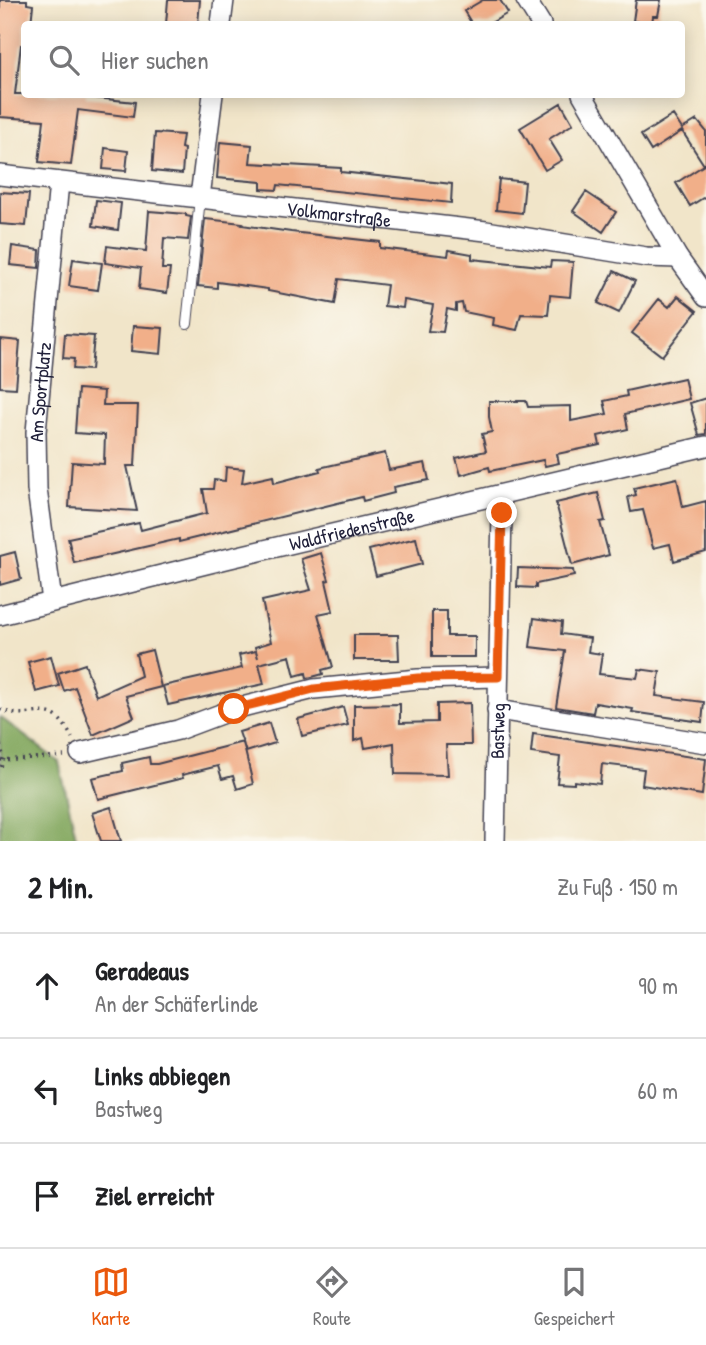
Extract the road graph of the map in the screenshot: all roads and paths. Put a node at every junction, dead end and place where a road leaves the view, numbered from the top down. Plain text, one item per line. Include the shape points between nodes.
1 (223, 0) edge
2 (526, 0) edge
3 (221, 21) edge
4 (539, 21) edge
5 (213, 98) edge
6 (584, 98) edge
7 (0, 175) edge
8 (59, 182) junction
9 (200, 197) junction
10 (678, 258) junction
11 (706, 297) edge
12 (187, 324) dead end
13 (706, 446) edge
14 (499, 496) junction
15 (52, 601) junction
16 (0, 615) edge
17 (498, 677) junction
18 (0, 709) edge
19 (497, 710) junction
20 (706, 743) edge
21 (0, 745) edge
22 (80, 753) junction
23 (2, 759) edge
24 (0, 770) edge
25 (495, 841) edge

1 - 3 street
2 - 4 street
5 - 9 street
6 - 10 street
7 - 8 street, Volkmarstraße
8 - 9 street, Volkmarstraße
8 - 15 street, Am Sportplatz via 36,432 37,489
9 - 10 street, Volkmarstraße
9 - 12 lane
10 - 11 street
13 - 14 street, Waldfriedenstraße
14 - 15 street, Waldfriedenstraße
14 - 17 street, Bastweg
15 - 16 street, Waldfriedenstraße
17 - 19 street, Bastweg
17 - 22 street via 418,678 314,689 234,709 178,730
18 - 22 path via 10,714 51,712 63,720
19 - 20 street
19 - 25 street, Bastweg
21 - 23 path
22 - 23 path
23 - 24 path

